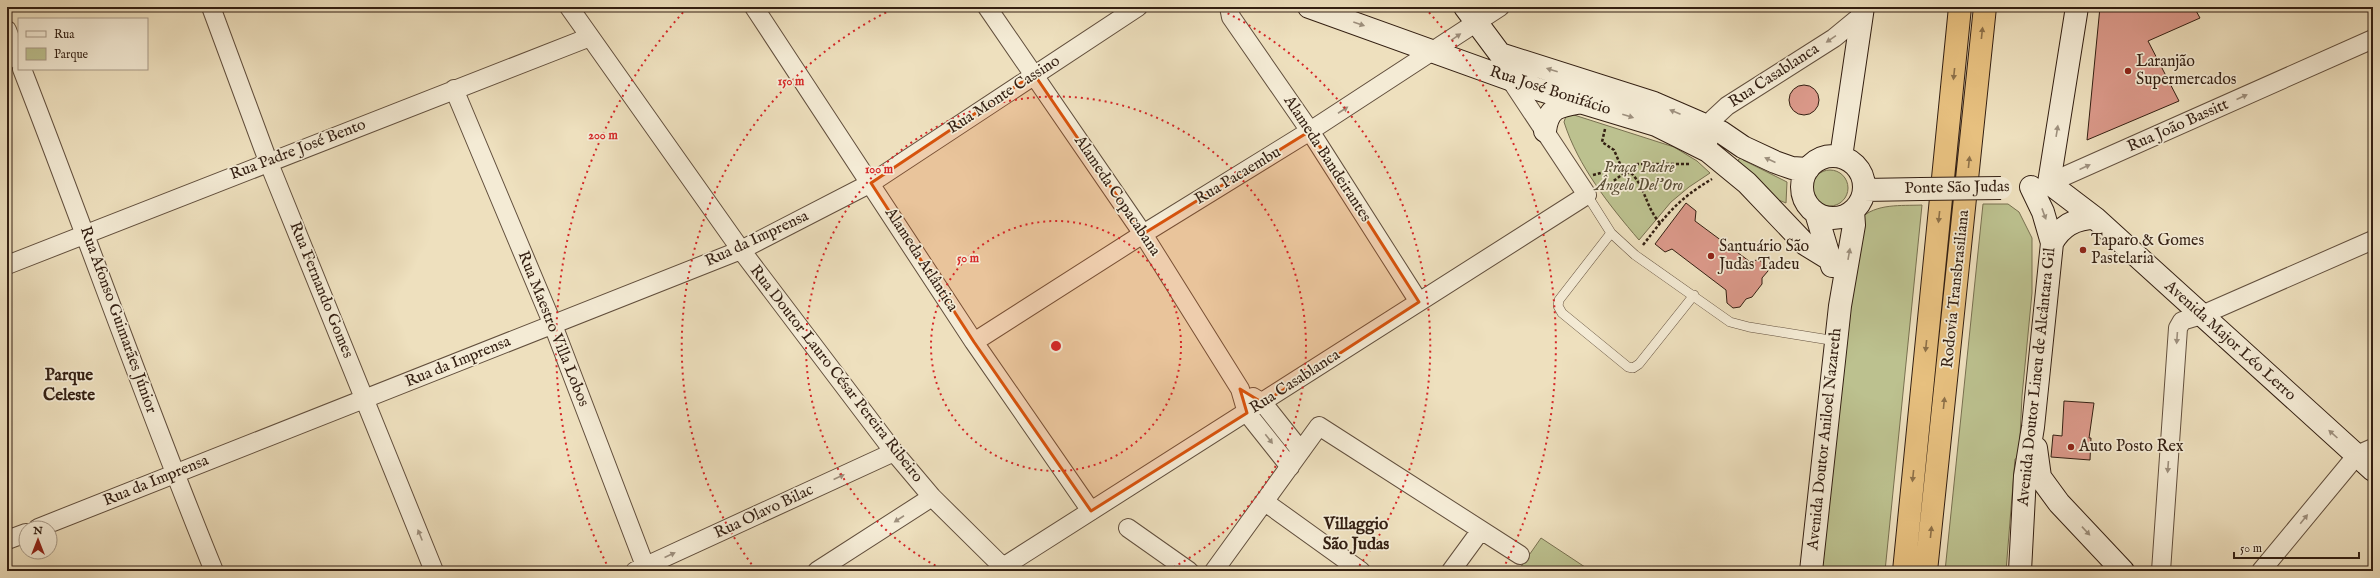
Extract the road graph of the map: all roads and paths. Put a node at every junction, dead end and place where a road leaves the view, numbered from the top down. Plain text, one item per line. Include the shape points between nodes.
1 (211, 7) edge
2 (569, 7) edge
3 (987, 7) edge
4 (1138, 7) edge
5 (1309, 7) edge
6 (1500, 7) edge
7 (1960, 7) edge
8 (1985, 7) edge
9 (2077, 7) edge
10 (760, 9) edge
11 (1228, 10) edge
12 (1857, 10) edge
13 (1471, 15) edge
14 (7, 30) edge
15 (590, 37) junction
16 (2373, 39) edge
17 (1435, 51) junction
18 (18, 58) edge
19 (22, 70) edge
20 (1034, 74) junction
21 (1510, 79) junction
22 (454, 89) junction
23 (1582, 102) junction
24 (1607, 122) dead end
25 (1710, 127) junction
26 (1310, 131) junction
27 (1545, 131) junction
28 (1841, 157) junction
29 (1703, 158) junction
30 (268, 161) junction
31 (1808, 169) junction
32 (1624, 172) junction
33 (1589, 176) dead end
34 (1714, 177) dead end
35 (871, 183) junction
36 (2040, 185) junction
37 (1864, 190) junction
38 (1592, 194) junction
39 (1772, 208) junction
40 (1813, 210) junction
41 (1853, 211) junction
42 (2095, 218) junction
43 (1660, 223) junction
44 (86, 233) junction
45 (1611, 233) junction
46 (1143, 234) junction
47 (2373, 240) edge
48 (2052, 244) junction
49 (741, 250) junction
50 (1635, 255) junction
51 (1831, 260) junction
52 (7, 265) edge
53 (1694, 295) junction
54 (1419, 302) junction
55 (1840, 306) junction
56 (2202, 315) junction
57 (553, 325) junction
58 (1836, 341) junction
59 (974, 342) junction
60 (1240, 389) junction
61 (366, 399) junction
62 (1263, 403) junction
63 (1248, 412) junction
64 (2033, 427) junction
65 (1301, 451) junction
66 (894, 452) junction
67 (2365, 452) edge
68 (1290, 466) junction
69 (2373, 470) edge
70 (175, 474) junction
71 (932, 498) junction
72 (1265, 502) junction
73 (2059, 503) junction
74 (1091, 511) junction
75 (58, 520) edge
76 (2022, 523) junction
77 (1128, 528) dead end
78 (1481, 530) junction
79 (18, 536) edge
80 (7, 540) edge
81 (1520, 555) dead end
82 (2269, 568) edge
83 (642, 569) edge
84 (1005, 569) edge
85 (214, 571) edge
86 (434, 571) edge
87 (817, 571) edge
88 (1189, 571) edge
89 (1214, 571) edge
90 (1361, 571) edge
91 (1451, 571) edge
92 (1811, 571) edge
93 (1904, 571) edge
94 (1926, 571) edge
95 (2020, 571) edge
96 (2123, 571) edge
97 (2161, 571) edge

1 - 30 street, Rua Fernando Gomes
2 - 15 street, Rua Doutor Lauro César Pereira Ribeiro
3 - 20 street, Alameda Copacabana
4 - 20 street, Rua Monte Cassino
5 -> 17 main road, Rua José Bonifácio
6 - 13 street, Rua Pacaembu
7 -> 93 highway, Rodovia Transbrasiliana
94 -> 8 highway, Rodovia Transbrasiliana
36 -> 9 main road
10 - 35 street, Alameda Atlântica
11 - 26 street, Alameda Bandeirantes
12 -> 25 street, Rua Casablanca via 1834,38 1727,106 1713,119
12 - 28 main road
17 -> 13 street, Rua Pacaembu
25 -> 13 main road, Rua José Bonifácio via 1654,103 1500,54
14 - 18 street
15 - 22 street, Rua Padre José Bento
15 - 49 street, Rua Doutor Lauro César Pereira Ribeiro
36 -> 16 street, Rua João Bassitt
17 - 21 main road, Rua José Bonifácio
26 -> 17 street, Rua Pacaembu
19 - 44 street, Rua Afonso Guimarães Júnior
20 - 35 street, Rua Monte Cassino
20 - 46 street, Alameda Copacabana
21 - 23 main road, Rua José Bonifácio
21 - 27 street
22 - 30 street, Rua Padre José Bento
22 - 57 street, Rua Maestro Villa Lobos
23 - 27 main road via 1559,107 1551,112 1546,118
23 -> 29 main road, Rua José Bonifácio via 1656,125
24 - 32 path via 1602,142 1614,150
25 - 29 street
31 -> 25 main road, Rua José Bonifácio via 1792,168 1775,162 1742,147
26 - 46 street, Rua Pacaembu
26 - 54 street, Alameda Bandeirantes
27 - 38 street
28 - 31 main road via 1824,157
28 - 37 main road via 1859,170
29 - 32 path via 1638,164
29 - 39 main road, Rua José Bonifácio via 1748,183
30 - 44 street, Rua Padre José Bento
30 - 61 street, Rua Fernando Gomes
31 - 40 main road via 1802,189
32 - 33 path via 1616,169
32 - 38 path
32 - 43 path via 1631,173 1638,179 1654,217
34 - 43 path via 1686,194
35 - 49 street, Rua da Imprensa
35 - 59 street, Alameda Atlântica
36 - 37 main road, Ponte São Judas, bridge
36 - 42 main road, Avenida Major Léo Lerro
36 -> 48 main road, Avenida Doutor Lineu de Alcântara Gil via 2043,212
37 - 41 main road
38 - 45 lane
38 - 54 street, Rua Casablanca
39 - 40 main road via 1793,214
39 - 51 main road, Rua José Bonifácio via 1805,244
40 - 41 main road via 1835,218
40 - 51 main road, Avenida Doutor Aniloel Nazareth
55 -> 41 main road, Avenida Doutor Aniloel Nazareth via 1854,225
42 - 48 main road via 2069,223 2059,232
42 - 56 main road, Avenida Major Léo Lerro
43 - 50 path
44 - 52 street, Rua Padre José Bento
44 - 70 street, Rua Afonso Guimarães Júnior
45 - 50 lane
45 - 53 lane via 1559,300 1558,306 1562,313 1628,367 1633,368 1639,364
46 - 59 street, Rua Pacaembu
46 - 60 street, Alameda Copacabana
47 - 56 street
48 - 64 main road, Avenida Doutor Lineu de Alcântara Gil
49 - 57 street, Rua da Imprensa
49 - 66 street, Rua Doutor Lauro César Pereira Ribeiro
50 - 53 lane
51 - 55 main road, Avenida Doutor Aniloel Nazareth
53 - 58 lane via 1730,322
54 - 62 street, Rua Casablanca
55 - 58 main road, Avenida Doutor Aniloel Nazareth
67 -> 56 main road, Avenida Major Léo Lerro
56 -> 97 street via 2182,321 2178,328
57 - 61 street, Rua da Imprensa
57 - 83 street, Rua Maestro Villa Lobos
58 - 92 main road, Avenida Doutor Aniloel Nazareth
59 - 74 street, Alameda Atlântica
60 - 62 street, Alameda Copacabana
60 - 63 street, Alameda Copacabana
61 - 70 street, Rua da Imprensa
86 -> 61 street, Rua Fernando Gomes
62 - 63 street, Rua Casablanca
62 - 65 street
63 -> 68 street, Alameda Copacabana
63 - 74 street, Rua Casablanca
64 - 73 main road via 2040,477
64 - 76 main road, Avenida Doutor Lineu de Alcântara Gil via 2025,476
65 - 68 street
65 - 78 street via 1319,426
66 - 71 street, Rua Doutor Lauro César Pereira Ribeiro
83 -> 66 street, Rua Olavo Bilac
67 - 69 main road, Avenida Major Léo Lerro
82 -> 67 street
68 - 72 street
70 - 75 street, Rua da Imprensa
70 - 85 street, Rua Afonso Guimarães Júnior
71 - 84 street, Rua Doutor Lauro César Pereira Ribeiro
71 -> 87 street
72 - 89 street
72 - 90 street
73 - 76 main road via 2052,498 2044,500 2036,505
73 -> 96 main road
74 - 84 street, Rua Casablanca
76 - 95 main road, Avenida Doutor Lineu de Alcântara Gil
77 - 88 street
78 - 81 street
78 - 91 street
79 - 80 street

